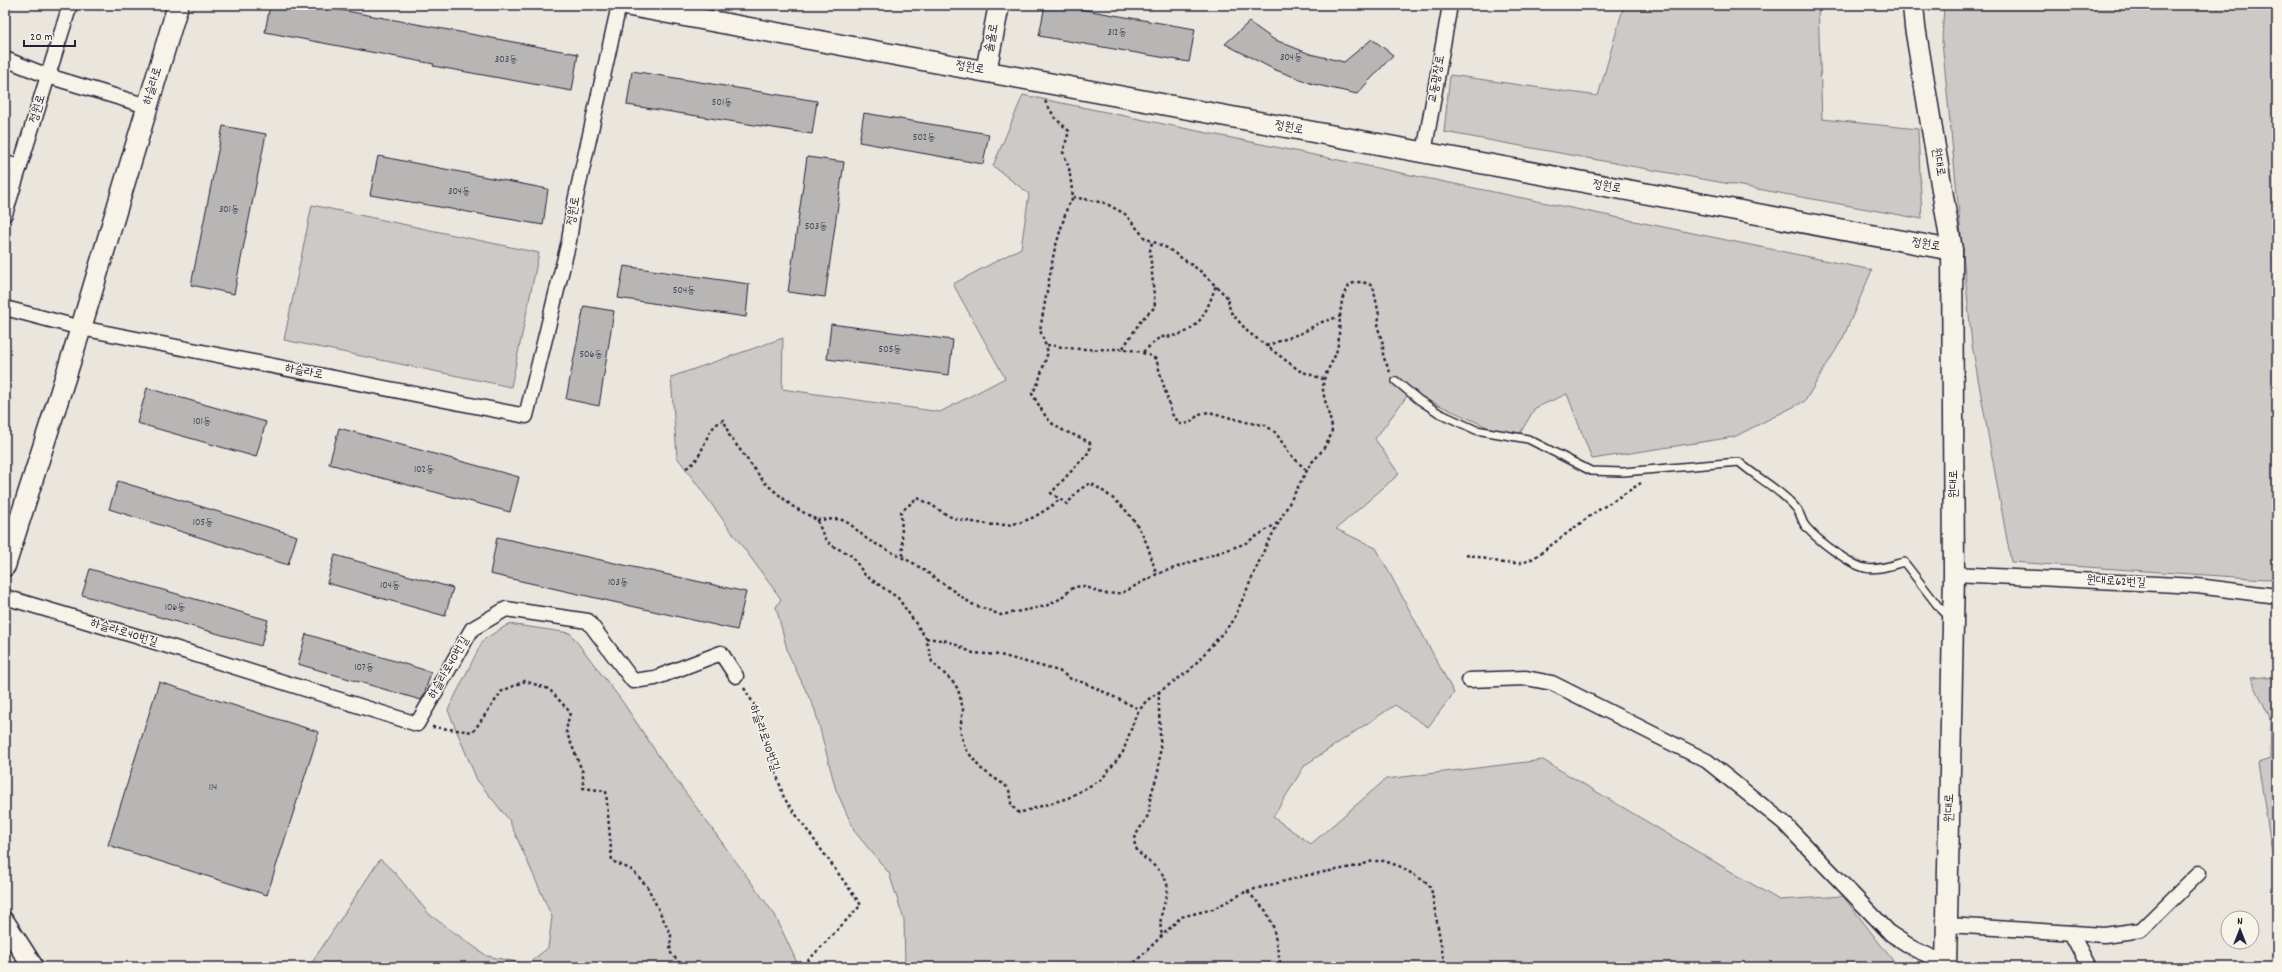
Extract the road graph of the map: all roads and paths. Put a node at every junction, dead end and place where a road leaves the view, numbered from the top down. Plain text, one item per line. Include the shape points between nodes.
1 (70, 5) edge
2 (178, 5) edge
3 (619, 5) edge
4 (625, 5) edge
5 (999, 5) edge
6 (1450, 5) edge
7 (1913, 5) edge
8 (5, 59) edge
9 (986, 71) junction
10 (48, 76) junction
11 (1040, 81) junction
12 (147, 106) junction
13 (1424, 153) junction
14 (5, 163) edge
15 (20, 167) junction
16 (1073, 197) junction
17 (5, 214) edge
18 (1152, 242) junction
19 (1952, 250) junction
20 (1216, 285) junction
21 (5, 308) edge
22 (1341, 316) junction
23 (81, 328) junction
24 (1047, 345) junction
25 (1265, 346) junction
26 (1122, 348) junction
27 (1143, 352) junction
28 (1323, 379) junction
29 (1396, 380) joint
30 (526, 416) joint
31 (1666, 467) junction
32 (686, 468) dead end
33 (1307, 471) junction
34 (1059, 500) junction
35 (817, 520) junction
36 (1281, 521) junction
37 (1466, 554) dead end
38 (903, 557) junction
39 (5, 566) edge
40 (1157, 574) junction
41 (1954, 574) junction
42 (2277, 596) edge
43 (5, 597) edge
44 (1953, 620) junction
45 (926, 638) junction
46 (736, 676) joint
47 (1469, 680) dead end
48 (1159, 691) junction
49 (1139, 709) junction
50 (418, 724) junction
51 (2199, 873) dead end
52 (1247, 891) junction
53 (5, 923) edge
54 (1948, 925) junction
55 (2071, 933) junction
56 (1162, 935) junction
57 (1946, 965) edge
58 (34, 967) edge
59 (683, 967) edge
60 (802, 967) edge
61 (1130, 967) edge
62 (1281, 967) edge
63 (1445, 967) edge
64 (2089, 967) edge

1 - 10 street, 정원로
2 - 12 street, 하슬라로
3 - 30 street, 정원로 via 574,206 569,241
4 - 9 street, 정원로
5 - 9 street, 솔올로
6 - 13 street, 교동광장로
7 - 19 street, 원대로
8 - 10 street
9 - 11 street, 정원로
10 - 12 street
10 - 15 street, 정원로
11 - 13 street, 정원로
11 - 16 path via 1045,103 1054,118 1069,131 1063,152 1069,168
12 - 23 street, 하슬라로
13 - 19 street, 정원로
14 - 15 street
15 - 17 street, 정원로
16 - 18 path via 1116,207
16 - 24 path via 1067,208 1054,252 1041,320 1042,337
18 - 20 path via 1167,248
18 - 26 path via 1150,251 1156,307 1142,319
19 - 41 street, 원대로
20 - 25 path via 1228,298 1230,311 1248,332
20 - 27 path via 1199,323 1193,329 1173,337 1160,337
21 - 23 street, 하슬라로
22 - 25 path via 1319,322 1304,332
22 - 28 path via 1338,349
22 - 29 path via 1342,298 1349,286 1358,282 1366,282 1373,286 1383,356 1385,364
23 - 30 street, 하슬라로
23 - 39 street, 하슬라로
24 - 26 path via 1085,350
24 - 34 path via 1048,352 1042,373 1032,394 1054,426 1090,442 1090,451 1051,493
25 - 28 path via 1300,371
26 - 27 path
27 - 33 path via 1156,359 1172,414 1180,424 1190,423 1199,414 1209,412 1265,425 1276,433 1289,453
28 - 33 path via 1332,430 1321,454
29 - 31 lane via 1418,400 1439,413 1476,430 1528,439 1591,471 1623,472
31 - 37 path via 1594,513 1534,558 1522,563 1502,563
31 - 44 lane via 1739,462 1797,508 1804,524 1820,542 1857,566 1872,568 1904,562 1938,606
32 - 35 path via 699,458 711,429 716,423 724,420 729,435 757,475 792,506
33 - 36 path
34 - 38 path via 1022,523 994,526 959,520 917,498 901,512
34 - 40 path via 1067,504 1079,490 1090,484 1110,494 1133,520 1147,546
35 - 38 path via 840,519 868,540
35 - 45 path via 824,537 831,545 852,556 865,575 898,598
36 - 40 path via 1244,544
36 - 48 path via 1256,568 1233,621 1189,671
38 - 40 path via 972,604 1001,615 1046,606 1074,587 1084,586 1104,594 1122,593
41 - 42 street, 원대로62번길 via 2197,586
41 - 44 street, 원대로
43 - 50 street, 하슬라로40번길
44 - 54 street, 원대로
45 - 49 path via 948,641 974,653 1000,655 1060,671 1072,680 1085,683
45 - 49 path via 932,662 952,681 962,700 960,730 965,748 980,768 1007,787 1011,795 1011,806 1019,813 1068,798 1102,779 1123,752
46 - 50 street, 하슬라로40번길 via 721,653 655,678 633,681 588,621 506,609 472,629
46 - 60 path, 하슬라로40번길 via 755,706 784,798 861,905
47 - 57 street via 1526,678 1552,684 1707,761 1783,822 1891,934
48 - 49 path
48 - 56 path via 1160,764 1146,820 1135,835 1134,843 1136,850 1162,872 1167,885 1160,912
50 - 59 path via 474,732 502,691 525,681 549,689 570,712 566,731 583,773 583,788 606,791 612,861 632,870 647,886 671,935 670,952
51 - 55 street via 2141,930 2104,935
52 - 56 path via 1213,909 1181,917
52 - 62 path via 1266,911 1271,921
52 - 63 path via 1373,861 1384,861 1399,866 1426,882 1431,888
53 - 58 street
54 - 55 street
54 - 57 street, 원대로
55 - 64 street
56 - 61 path

